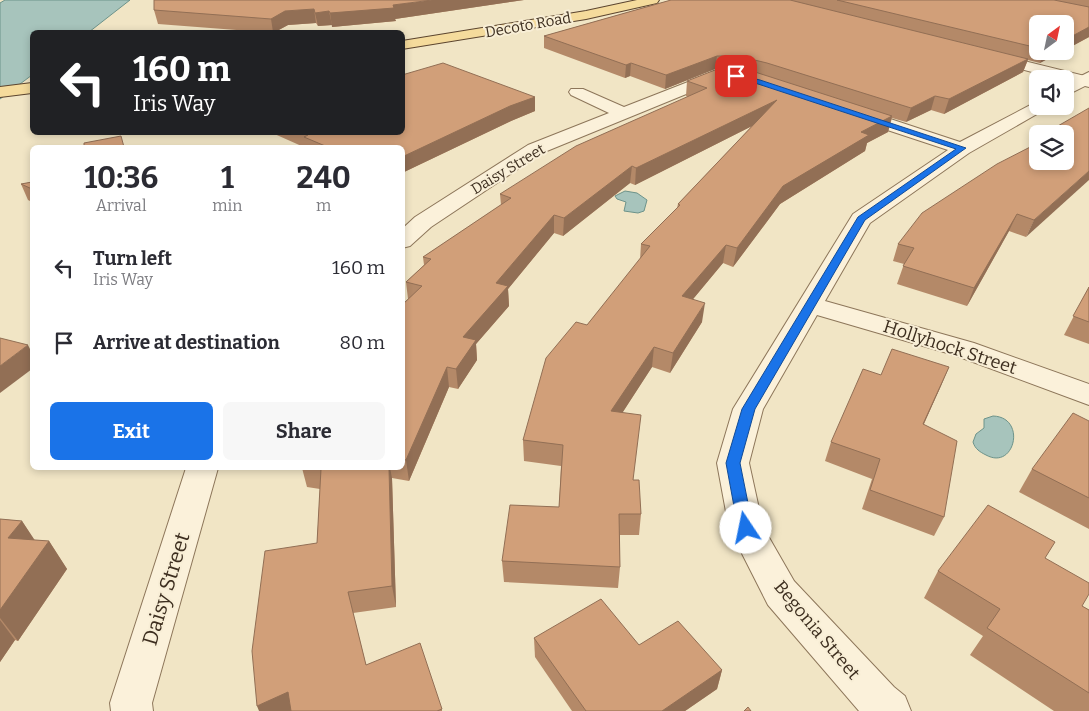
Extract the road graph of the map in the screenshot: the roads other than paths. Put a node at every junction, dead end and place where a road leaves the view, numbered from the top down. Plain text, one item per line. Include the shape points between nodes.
1 (599, 0) edge
2 (653, 0) edge
3 (405, 33) edge
4 (405, 45) edge
5 (976, 53) edge
6 (30, 74) edge
7 (736, 76) edge
8 (0, 78) edge
9 (1087, 80) edge
10 (1074, 86) edge
11 (30, 88) edge
12 (0, 92) edge
13 (577, 92) dead end
14 (839, 108) edge
15 (1029, 111) edge
16 (623, 113) junction
17 (962, 148) junction
18 (413, 220) edge
19 (405, 235) edge
20 (808, 305) junction
21 (1089, 395) edge
22 (201, 470) edge
23 (132, 711) edge
24 (890, 711) edge

1 - 3 main road, Decoto Road
2 - 4 main road, Decoto Road via 568,18
5 - 9 street
6 - 8 main road
7 - 16 street, Daisy Street via 716,76
9 - 10 street
11 - 12 main road
13 - 16 street
14 - 17 street
15 - 17 street, Begonia Street
16 - 18 street, Daisy Street via 535,149
17 - 20 street, Begonia Street via 861,219
18 - 19 street, Daisy Street
20 - 21 street, Hollyhock Street via 964,349
20 - 24 street, Begonia Street via 748,409 733,463 746,528 781,593
22 - 23 street, Daisy Street via 131,703

